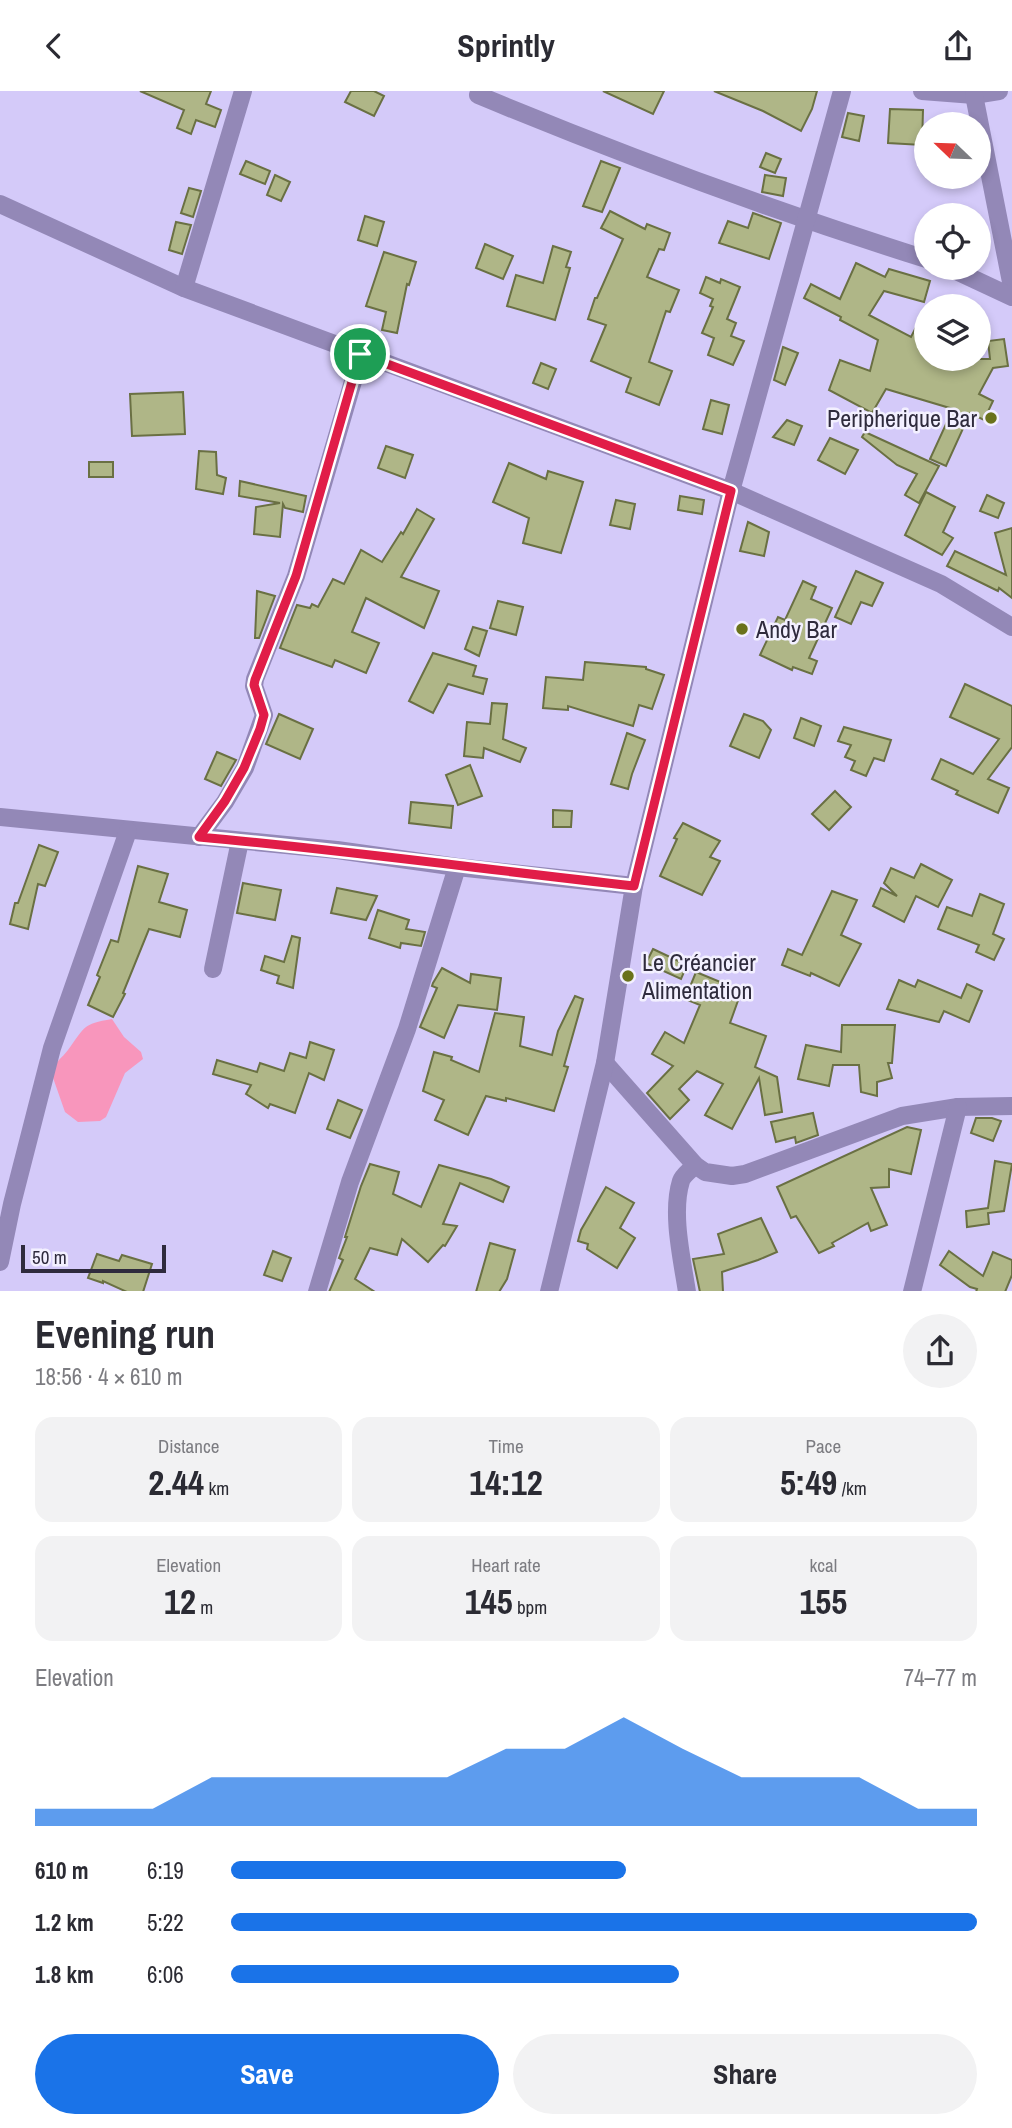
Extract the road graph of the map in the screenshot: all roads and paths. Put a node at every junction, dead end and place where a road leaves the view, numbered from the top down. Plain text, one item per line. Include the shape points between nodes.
1 (243, 91) edge
2 (842, 91) edge
3 (922, 91) edge
4 (999, 91) edge
5 (478, 95) dead end
6 (974, 95) junction
7 (0, 204) edge
8 (807, 221) junction
9 (914, 255) edge
10 (976, 280) edge
11 (1012, 287) edge
12 (184, 288) junction
13 (1012, 297) edge
14 (360, 354) junction
15 (731, 491) junction
16 (1012, 627) edge
17 (0, 817) edge
18 (128, 831) junction
19 (199, 837) junction
20 (240, 841) junction
21 (457, 867) junction
22 (634, 886) junction
23 (214, 969) dead end
24 (605, 1063) junction
25 (1012, 1106) edge
26 (958, 1107) junction
27 (695, 1165) junction
28 (6, 1203) edge
29 (0, 1262) edge
30 (317, 1291) edge
31 (549, 1291) edge
32 (687, 1291) edge
33 (912, 1291) edge

1 - 12 street
2 - 8 street
3 - 6 street
4 - 6 street
5 - 8 street
6 - 11 street
7 - 12 street
8 - 9 street
8 - 15 street
10 - 13 street
12 - 14 street
14 - 15 street
14 - 19 street via 296,576 255,680 264,715 244,768
15 - 16 street via 941,584
15 - 22 street
17 - 18 street
18 - 19 street
18 - 28 street via 52,1048
19 - 20 street
20 - 21 street
20 - 23 street
21 - 22 street
21 - 30 street
22 - 24 street
24 - 27 street
24 - 31 street
25 - 26 street
26 - 27 street via 902,1116 745,1174 705,1172
26 - 33 street
27 - 32 street via 681,1178 678,1201
28 - 29 street

